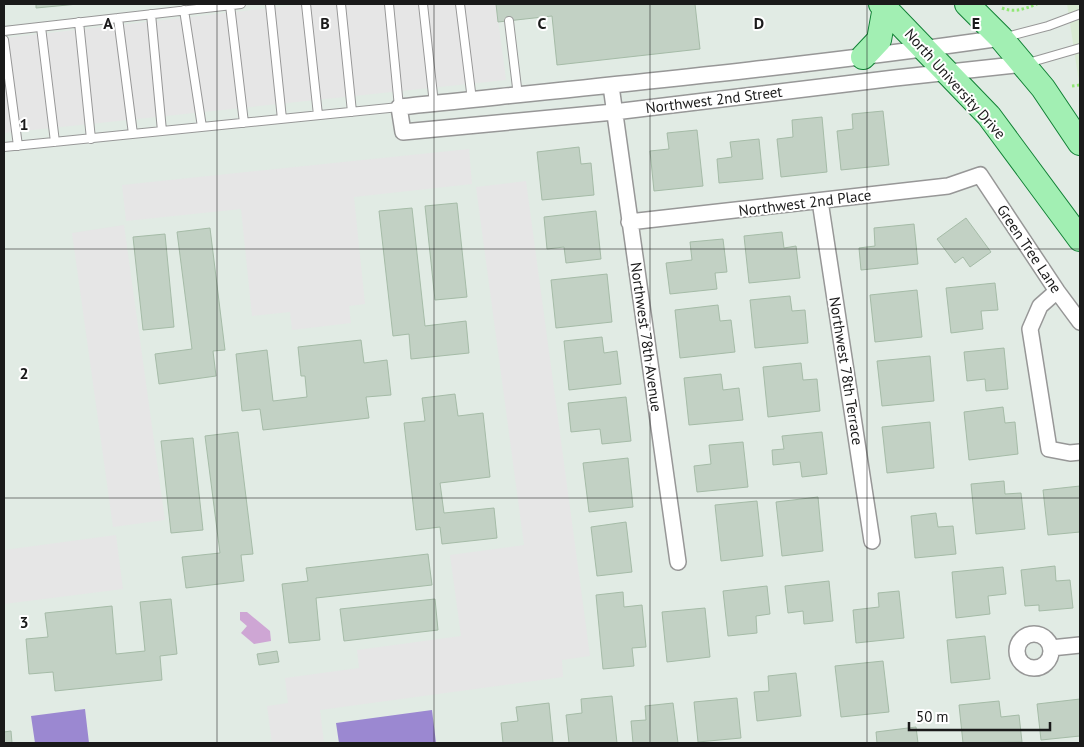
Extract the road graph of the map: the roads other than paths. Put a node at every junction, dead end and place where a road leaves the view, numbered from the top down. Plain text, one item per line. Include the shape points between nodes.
1 (241, 4) edge
2 (270, 4) edge
3 (306, 4) edge
4 (341, 4) edge
5 (389, 4) edge
6 (423, 4) edge
7 (460, 4) edge
8 (968, 4) edge
9 (230, 5) junction
10 (883, 5) edge
11 (184, 10) junction
12 (151, 14) junction
13 (1080, 14) edge
14 (118, 18) junction
15 (509, 21) dead end
16 (78, 22) junction
17 (41, 27) junction
18 (4, 31) edge
19 (1001, 38) junction
20 (4, 40) edge
21 (1080, 48) edge
22 (924, 49) junction
23 (863, 57) junction
24 (1024, 64) junction
25 (947, 73) junction
26 (611, 86) junction
27 (518, 96) junction
28 (472, 100) junction
29 (434, 104) junction
30 (399, 107) junction
31 (352, 112) junction
32 (614, 112) junction
33 (318, 115) junction
34 (282, 119) junction
35 (522, 120) junction
36 (244, 123) junction
37 (202, 127) junction
38 (162, 132) junction
39 (133, 134) junction
40 (91, 139) junction
41 (56, 142) junction
42 (1080, 143) edge
43 (18, 146) junction
44 (4, 148) edge
45 (980, 175) joint
46 (820, 202) junction
47 (629, 222) junction
48 (1080, 239) edge
49 (1057, 291) junction
50 (1080, 322) edge
51 (1080, 452) edge
52 (872, 541) dead end
53 (678, 562) dead end
54 (1080, 645) edge
55 (1051, 648) dead end

1 - 9 lane
2 - 34 lane
3 - 33 lane
4 - 31 lane
5 - 30 lane
6 - 29 lane
7 - 28 lane
8 - 19 main road
9 - 11 lane
9 - 36 lane
10 - 22 main road, North University Drive
10 - 23 main road via 879,40
11 - 12 lane
11 - 37 lane
12 - 14 lane
12 - 38 lane
13 - 19 lane
14 - 16 lane
14 - 39 lane
15 - 27 lane
16 - 17 lane
16 - 40 lane
17 - 18 lane
17 - 41 lane
19 - 22 street, Northwest 2nd Street
19 - 24 main road
20 - 43 lane
21 - 24 lane
22 - 23 street, Northwest 2nd Street
22 - 25 main road, North University Drive
23 - 26 street, Northwest 2nd Street
24 - 25 street, Northwest 2nd Street
24 - 42 main road
25 - 32 street, Northwest 2nd Street
25 - 48 main road, North University Drive via 988,116
26 - 27 street, Northwest 2nd Street
26 - 32 street, Northwest 78th Avenue
27 - 28 street, Northwest 2nd Street
27 - 35 street
28 - 29 street, Northwest 2nd Street
29 - 30 street, Northwest 2nd Street
30 - 31 lane
30 - 35 street, Northwest 2nd Street via 403,132
31 - 33 lane
32 - 35 street, Northwest 2nd Street
32 - 47 street, Northwest 78th Avenue
33 - 34 lane
34 - 36 lane
36 - 37 lane
37 - 38 lane
38 - 39 lane
39 - 40 lane
40 - 41 lane
41 - 43 lane
43 - 44 lane
45 - 46 street, Northwest 2nd Place via 948,186
45 - 49 street, Green Tree Lane
46 - 47 street, Northwest 2nd Place
46 - 52 street, Northwest 78th Terrace
47 - 53 street, Northwest 78th Avenue
49 - 50 street, Green Tree Lane
49 - 51 street via 1040,306 1030,329 1049,449
54 - 55 street

